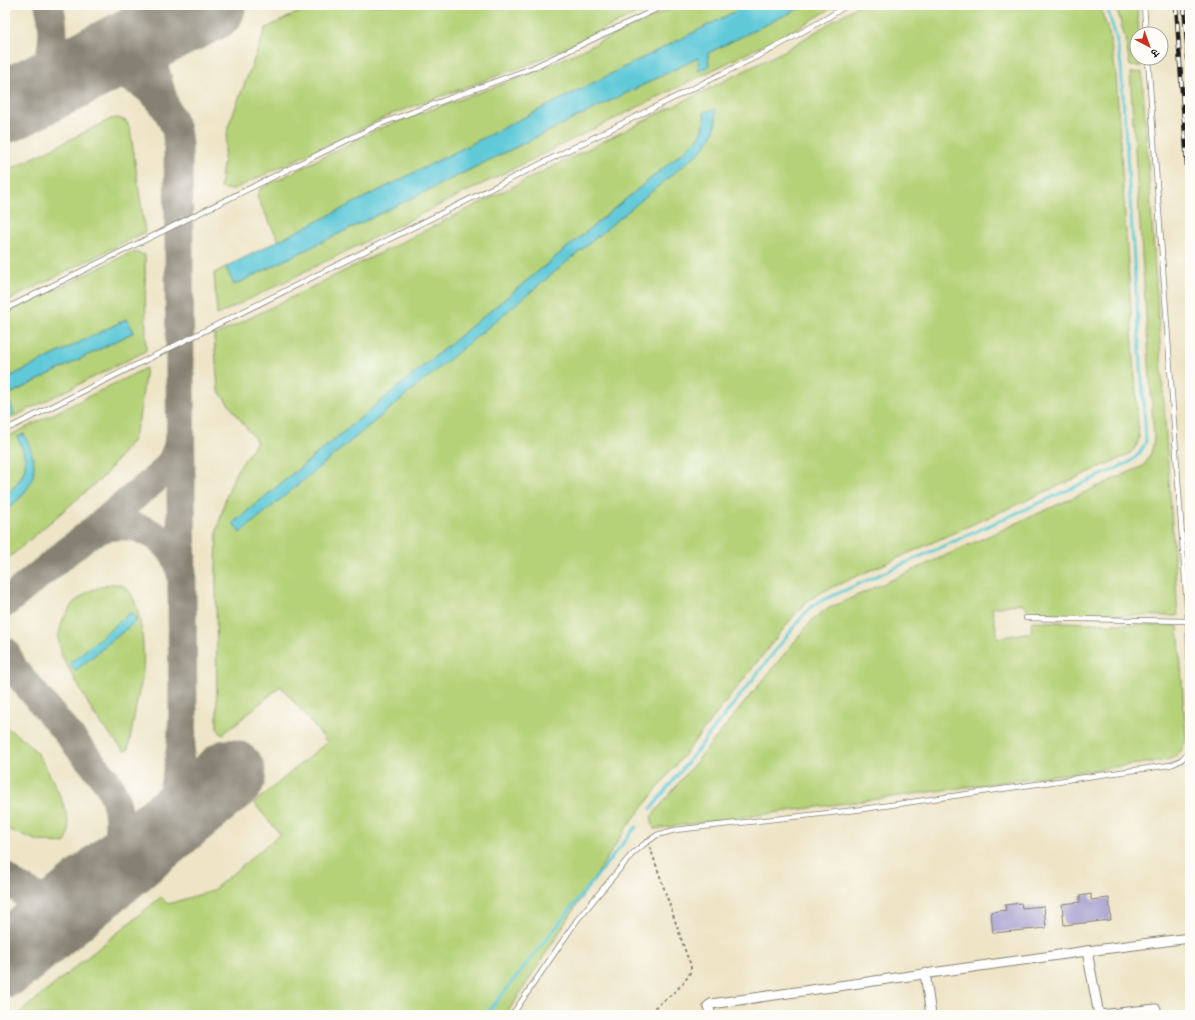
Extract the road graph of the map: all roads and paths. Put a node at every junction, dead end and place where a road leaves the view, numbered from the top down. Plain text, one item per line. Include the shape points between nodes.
1 (665, 5) edge
2 (847, 5) edge
3 (1144, 5) edge
4 (1145, 26) edge
5 (1149, 66) edge
6 (5, 309) edge
7 (5, 430) edge
8 (1026, 618) dead end
9 (1188, 621) junction
10 (1190, 681) edge
11 (1190, 748) edge
12 (648, 840) junction
13 (1190, 938) edge
14 (1087, 951) junction
15 (925, 973) junction
16 (1156, 1009) dead end
17 (512, 1015) edge
18 (645, 1015) edge
19 (711, 1015) edge
20 (931, 1015) edge
21 (1100, 1015) edge

1 - 6 lane via 532,68 380,124
2 - 7 lane via 772,49
3 - 4 lane
5 - 9 lane
8 - 9 lane
9 - 10 lane
11 - 12 lane via 1180,762 1170,765 856,810 675,830
12 - 17 lane via 628,859 577,920
12 - 18 path via 691,969 682,985
13 - 14 street
14 - 15 street
14 - 21 street
15 - 19 street via 711,1004 708,1006
15 - 20 street
16 - 21 street

